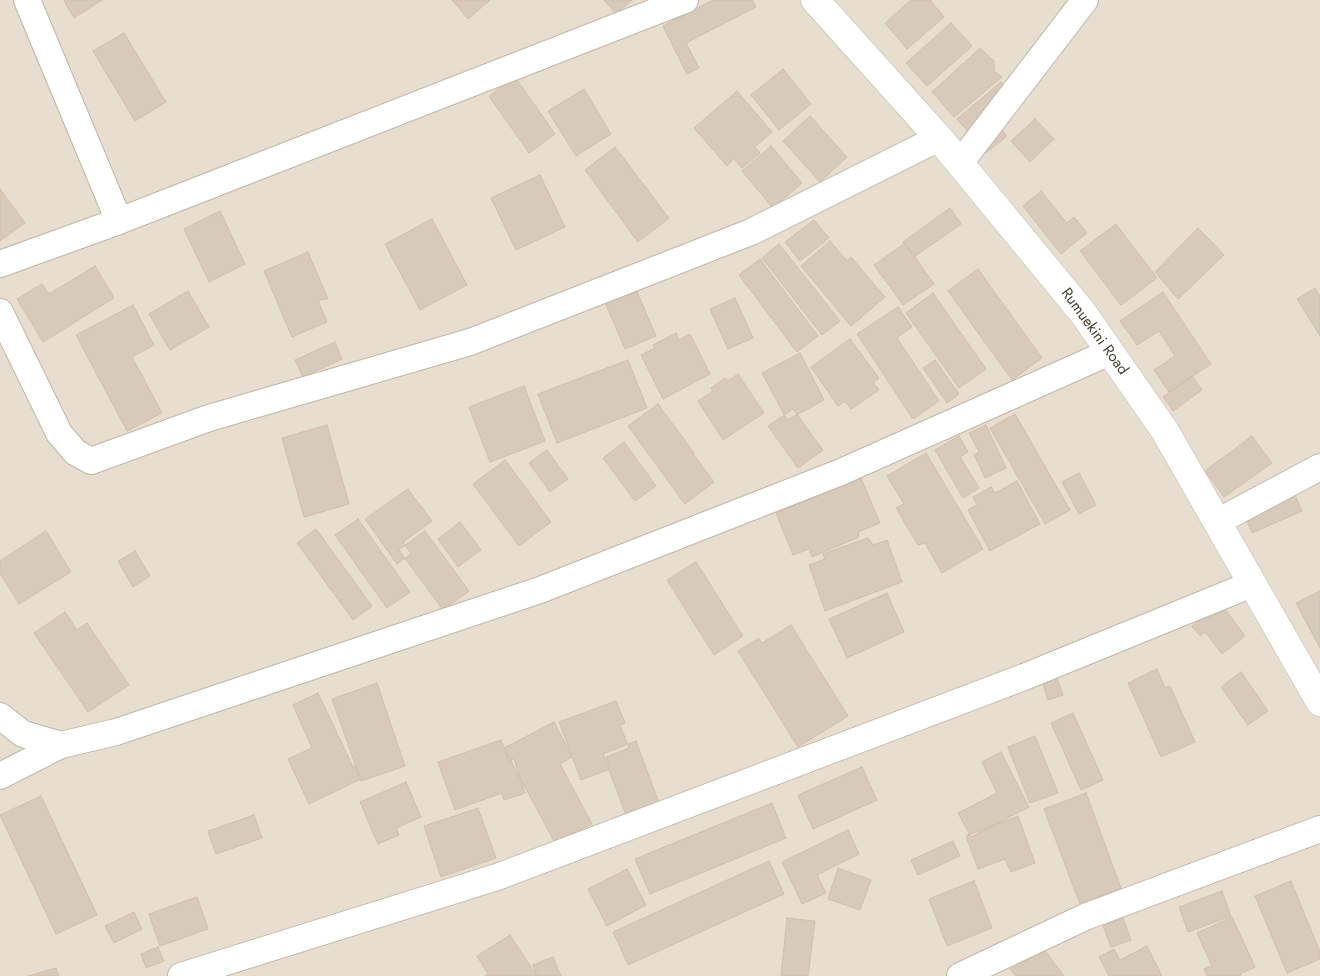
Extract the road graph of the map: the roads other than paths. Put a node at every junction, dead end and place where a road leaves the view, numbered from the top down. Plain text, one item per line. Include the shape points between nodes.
1 (27, 0) edge
2 (685, 0) edge
3 (815, 0) edge
4 (1085, 0) edge
5 (939, 138) junction
6 (960, 163) junction
7 (118, 221) junction
8 (0, 264) edge
9 (0, 312) edge
10 (1110, 352) junction
11 (1320, 467) edge
12 (1217, 522) junction
13 (1252, 584) junction
14 (1320, 702) edge
15 (0, 716) edge
16 (61, 745) junction
17 (0, 776) edge
18 (1320, 829) edge
19 (181, 976) edge
20 (960, 976) edge

1 - 7 street
2 - 7 street
3 - 5 street, Rumuekini Road
4 - 6 street
5 - 6 street, Rumuekini Road
5 - 9 street via 751,232 470,342 209,418 90,461 75,452 59,434
6 - 10 street, Rumuekini Road via 1083,313
7 - 8 street
10 - 12 street, Rumuekini Road via 1165,431
10 - 16 street via 841,472 540,590 116,732
11 - 12 street
12 - 13 street, Rumuekini Road
13 - 14 street, Rumuekini Road
13 - 19 street via 1024,676 497,878
15 - 16 street via 23,734
16 - 17 street
18 - 20 street via 1085,917

